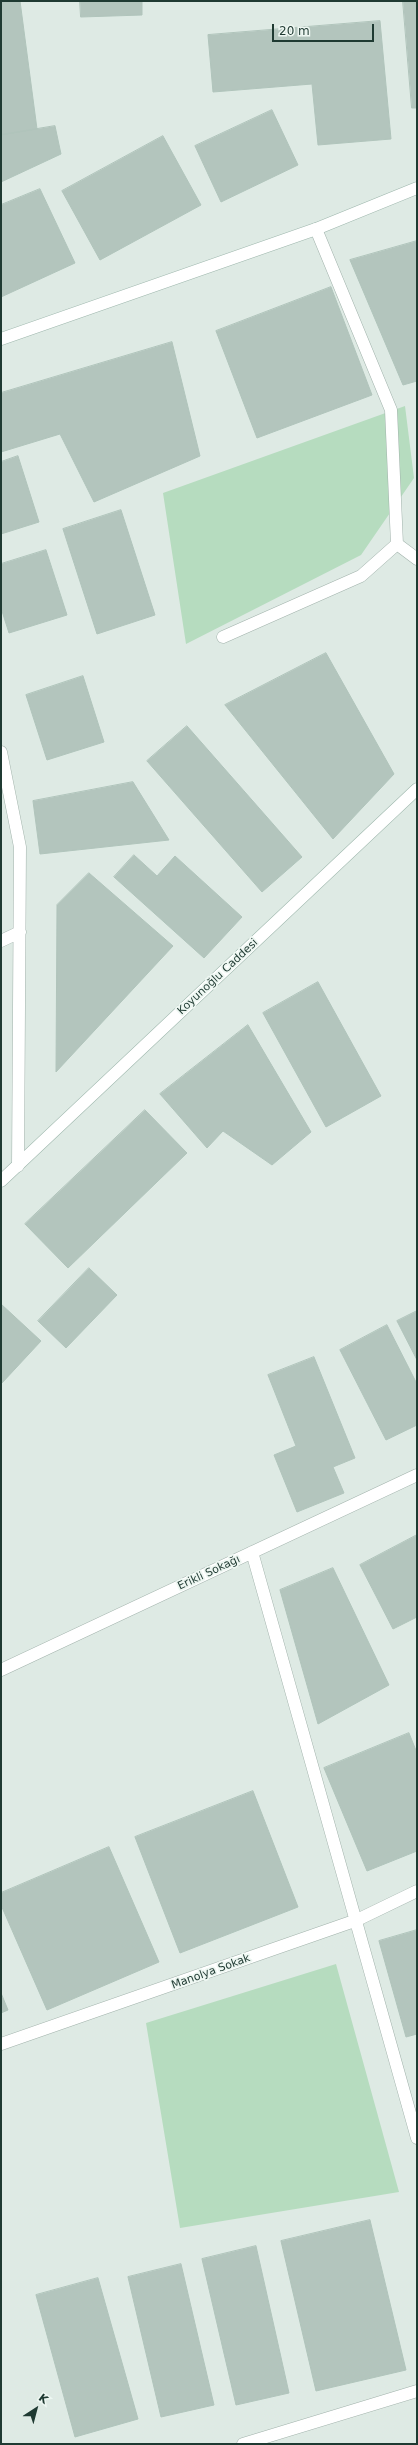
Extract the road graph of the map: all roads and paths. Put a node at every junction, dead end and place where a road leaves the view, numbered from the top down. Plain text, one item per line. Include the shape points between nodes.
1 (417, 188) edge
2 (316, 229) junction
3 (1, 339) edge
4 (397, 544) junction
5 (417, 559) edge
6 (223, 637) dead end
7 (1, 752) edge
8 (417, 789) edge
9 (20, 932) junction
10 (1, 941) edge
11 (18, 1166) junction
12 (1, 1181) edge
13 (417, 1475) edge
14 (252, 1552) junction
15 (1, 1670) edge
16 (417, 1891) edge
17 (357, 1920) junction
18 (1, 2044) edge
19 (417, 2138) edge
20 (417, 2390) edge
21 (243, 2444) edge

1 - 2 street
2 - 3 street
2 - 4 street via 391,410
4 - 5 street
4 - 6 street via 361,576
7 - 9 street via 20,847
8 - 11 street, Koyunoğlu Caddesi
9 - 10 street
9 - 11 street
11 - 12 street, Koyunoğlu Caddesi
13 - 14 street, Erikli Sokağı
14 - 15 street, Erikli Sokağı
14 - 17 street
16 - 17 street, Manolya Sokak
17 - 18 street, Manolya Sokak
17 - 19 street
20 - 21 street

